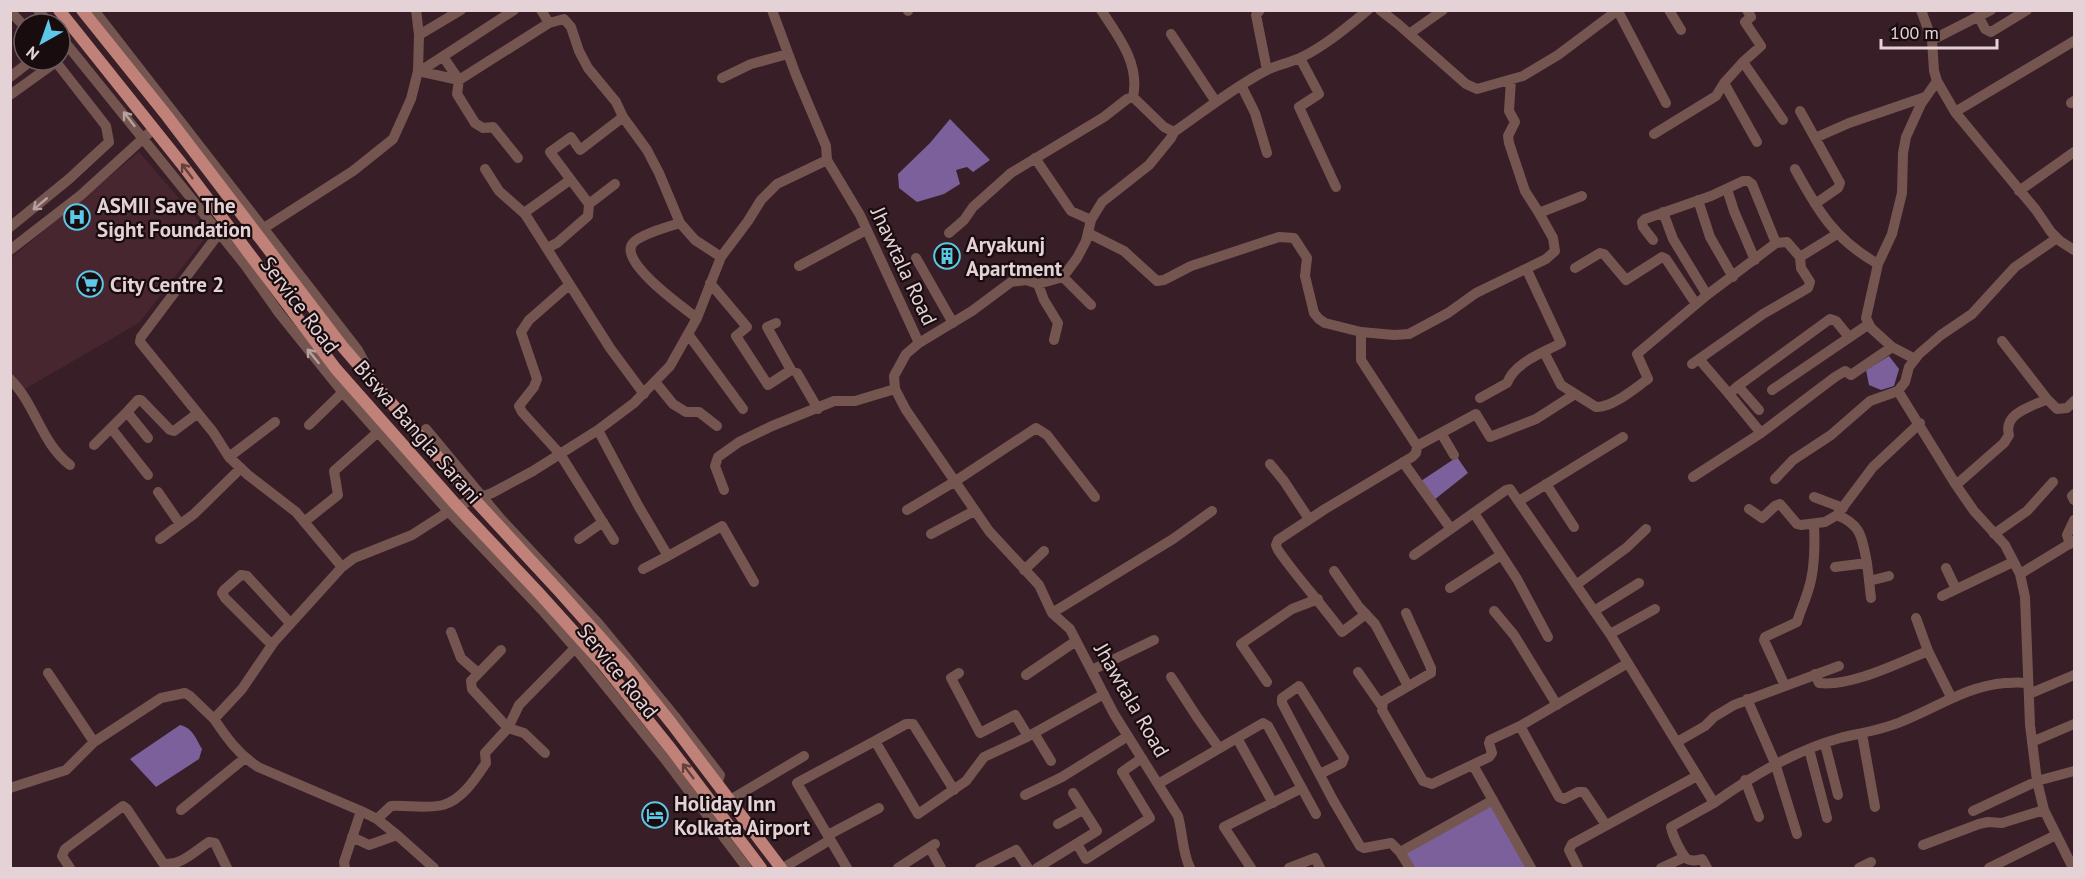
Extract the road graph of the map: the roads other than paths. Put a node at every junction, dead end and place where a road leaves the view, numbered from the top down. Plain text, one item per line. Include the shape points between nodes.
1 (59, 10) edge
2 (82, 10) edge
3 (94, 10) edge
4 (416, 10) edge
5 (462, 10) edge
6 (514, 10) edge
7 (541, 10) edge
8 (772, 10) edge
9 (1101, 10) edge
10 (1260, 10) edge
11 (1368, 10) edge
12 (1380, 10) edge
13 (1443, 10) edge
14 (1669, 10) edge
15 (1747, 10) edge
16 (1921, 10) edge
17 (1991, 10) edge
18 (2027, 10) edge
19 (1618, 11) edge
20 (562, 15) edge
21 (1979, 16) junction
22 (549, 23) junction
23 (1681, 30) dead end
24 (1172, 34) dead end
25 (1409, 34) junction
26 (419, 35) junction
27 (1932, 40) junction
28 (2074, 41) edge
29 (72, 50) edge
30 (788, 54) junction
31 (444, 58) junction
32 (1300, 58) junction
33 (1743, 62) junction
34 (420, 70) junction
35 (1267, 70) junction
36 (722, 78) dead end
37 (459, 80) junction
38 (1511, 80) junction
39 (1937, 81) junction
40 (1724, 83) junction
41 (1241, 86) junction
42 (10, 95) edge
43 (1133, 97) junction
44 (1925, 97) junction
45 (1215, 102) junction
46 (1666, 103) dead end
47 (1800, 111) dead end
48 (1955, 112) junction
49 (623, 117) junction
50 (1783, 120) dead end
51 (153, 129) junction
52 (1174, 132) junction
53 (1654, 134) dead end
54 (144, 137) junction
55 (1815, 138) junction
56 (1757, 142) dead end
57 (2074, 152) edge
58 (1267, 153) dead end
59 (518, 158) dead end
60 (1035, 158) junction
61 (827, 160) junction
62 (485, 169) dead end
63 (1795, 169) dead end
64 (570, 180) junction
65 (65, 183) junction
66 (615, 184) dead end
67 (1336, 187) dead end
68 (1727, 189) junction
69 (2019, 191) junction
70 (1582, 196) dead end
71 (77, 198) junction
72 (1698, 200) junction
73 (589, 204) junction
74 (1815, 204) junction
75 (1663, 212) junction
76 (524, 213) junction
77 (1539, 213) junction
78 (1091, 220) junction
79 (680, 223) junction
80 (10, 227) edge
81 (264, 228) junction
82 (866, 230) junction
83 (220, 232) junction
84 (949, 233) dead end
85 (1088, 233) junction
86 (1837, 234) junction
87 (2057, 238) junction
88 (1653, 240) dead end
89 (1776, 243) junction
90 (547, 249) junction
91 (10, 250) edge
92 (2074, 250) edge
93 (722, 257) junction
94 (1800, 257) junction
95 (916, 258) dead end
96 (1755, 260) junction
97 (1878, 264) junction
98 (799, 266) dead end
99 (1575, 268) dead end
100 (1527, 270) junction
101 (1063, 277) junction
102 (1732, 277) junction
103 (710, 283) junction
104 (1038, 284) junction
105 (569, 285) junction
106 (1707, 295) junction
107 (1696, 304) junction
108 (1091, 305) dead end
109 (697, 318) junction
110 (776, 323) dead end
111 (953, 323) junction
112 (1869, 324) junction
113 (1361, 332) junction
114 (688, 334) junction
115 (1849, 337) junction
116 (1054, 340) dead end
117 (2002, 341) dead end
118 (919, 343) junction
119 (1892, 347) junction
120 (1544, 352) junction
121 (1915, 359) junction
122 (797, 373) dead end
123 (367, 376) junction
124 (10, 379) edge
125 (656, 383) junction
126 (1738, 386) junction
127 (895, 389) junction
128 (1772, 390) dead end
129 (1898, 391) junction
130 (343, 392) junction
131 (644, 394) junction
132 (1575, 394) junction
133 (1729, 394) junction
134 (1480, 398) dead end
135 (2047, 399) junction
136 (2074, 401) edge
137 (743, 409) dead end
138 (818, 409) junction
139 (1759, 410) dead end
140 (127, 412) junction
141 (198, 412) junction
142 (275, 422) dead end
143 (1920, 423) junction
144 (309, 425) dead end
145 (717, 426) dead end
146 (111, 428) junction
147 (426, 429) dead end
148 (598, 430) junction
149 (378, 432) junction
150 (1441, 433) junction
151 (1761, 433) junction
152 (1623, 437) dead end
153 (148, 438) dead end
154 (94, 445) dead end
155 (1417, 446) junction
156 (560, 454) junction
157 (1454, 455) dead end
158 (229, 457) junction
159 (1403, 462) junction
160 (1270, 464) dead end
161 (70, 465) dead end
162 (241, 468) junction
163 (148, 476) dead end
164 (1693, 477) dead end
165 (1775, 479) dead end
166 (954, 482) junction
167 (2053, 482) dead end
168 (1546, 484) junction
169 (1956, 485) junction
170 (724, 490) dead end
171 (158, 492) dead end
172 (2074, 494) edge
173 (477, 497) junction
174 (1095, 497) dead end
175 (1814, 497) dead end
176 (2074, 500) edge
177 (1519, 501) junction
178 (452, 509) junction
179 (1749, 509) dead end
180 (907, 510) dead end
181 (974, 511) junction
182 (1212, 511) dead end
183 (1840, 511) junction
184 (1474, 513) junction
185 (1310, 519) junction
186 (2074, 520) edge
187 (304, 522) junction
188 (603, 522) junction
189 (180, 524) junction
190 (1814, 525) junction
191 (1574, 527) dead end
192 (1451, 529) junction
193 (1646, 529) dead end
194 (931, 534) dead end
195 (1994, 534) junction
196 (160, 539) dead end
197 (579, 539) dead end
198 (614, 540) dead end
199 (2072, 542) edge
200 (1044, 551) dead end
201 (1414, 555) dead end
202 (1501, 555) junction
203 (668, 556) junction
204 (2013, 562) junction
205 (1867, 563) junction
206 (342, 567) junction
207 (1835, 567) dead end
208 (1946, 568) dead end
209 (643, 569) dead end
210 (1024, 570) junction
211 (1334, 571) dead end
212 (2020, 574) junction
213 (1889, 576) dead end
214 (1869, 580) junction
215 (754, 582) dead end
216 (1639, 584) dead end
217 (1576, 585) junction
218 (1450, 588) dead end
219 (1956, 589) junction
220 (1942, 596) dead end
221 (1871, 598) dead end
222 (1318, 599) junction
223 (1655, 609) dead end
224 (1494, 611) dead end
225 (1594, 611) junction
226 (1052, 612) junction
227 (1406, 613) dead end
228 (1366, 614) junction
229 (1916, 618) dead end
230 (290, 623) junction
231 (451, 633) dead end
232 (1611, 634) junction
233 (1548, 637) dead end
234 (1154, 640) dead end
235 (1076, 641) junction
236 (272, 645) junction
237 (575, 648) junction
238 (501, 650) dead end
239 (1928, 651) junction
240 (1628, 663) junction
241 (1839, 666) dead end
242 (1092, 670) junction
243 (1358, 672) dead end
244 (48, 673) dead end
245 (478, 673) junction
246 (959, 673) dead end
247 (1815, 674) junction
248 (1026, 675) dead end
249 (2074, 675) edge
250 (1172, 677) dead end
251 (1267, 682) dead end
252 (1408, 686) junction
253 (1785, 686) junction
254 (2028, 689) junction
255 (1104, 693) junction
256 (1951, 697) junction
257 (1747, 699) junction
258 (1381, 705) junction
259 (1557, 705) junction
260 (214, 719) junction
261 (2074, 724) edge
262 (1520, 726) junction
263 (508, 728) junction
264 (1031, 734) junction
265 (1862, 734) junction
266 (1128, 736) junction
267 (1237, 738) junction
268 (875, 741) junction
269 (94, 742) junction
270 (1677, 742) junction
271 (2032, 742) junction
272 (1825, 744) junction
273 (1219, 748) junction
274 (1809, 749) junction
275 (545, 753) dead end
276 (804, 756) dead end
277 (1142, 758) junction
278 (244, 759) junction
279 (1051, 761) dead end
280 (1775, 763) junction
281 (1473, 765) junction
282 (2074, 771) edge
283 (1320, 774) junction
284 (1697, 776) junction
285 (1745, 780) junction
286 (2037, 781) junction
287 (1158, 784) junction
288 (1325, 786) junction
289 (10, 788) edge
290 (954, 790) junction
291 (1304, 792) junction
292 (1073, 793) dead end
293 (1025, 795) dead end
294 (1838, 795) dead end
295 (730, 800) junction
296 (1493, 800) junction
297 (1273, 803) junction
298 (1714, 803) junction
299 (1875, 807) dead end
300 (879, 808) dead end
301 (181, 810) dead end
302 (1083, 810) junction
303 (2044, 810) junction
304 (1973, 811) dead end
305 (361, 812) junction
306 (1316, 813) dead end
307 (1759, 817) dead end
308 (1827, 818) dead end
309 (377, 819) junction
310 (1058, 824) dead end
311 (1606, 825) junction
312 (1797, 834) dead end
313 (397, 835) junction
314 (2056, 835) junction
315 (352, 837) junction
316 (829, 838) junction
317 (1077, 844) junction
318 (1923, 845) dead end
319 (1400, 852) junction
320 (1685, 857) junction
321 (1871, 862) dead end
322 (70, 868) edge
323 (227, 868) edge
324 (345, 868) edge
325 (434, 868) edge
326 (747, 868) edge
327 (761, 868) edge
328 (782, 868) edge
329 (847, 868) edge
330 (898, 868) edge
331 (941, 868) edge
332 (980, 868) edge
333 (1028, 868) edge
334 (1037, 868) edge
335 (1190, 868) edge
336 (1251, 868) edge
337 (1289, 868) edge
338 (1320, 868) edge
339 (1410, 868) edge
340 (1531, 868) edge
341 (1578, 868) edge
342 (1661, 868) edge
343 (1707, 868) edge
344 (1859, 868) edge
345 (1989, 868) edge
346 (2074, 868) edge

1 - 51 main road, Biswa Bangla Sarani
2 - 123 main road, Biswa Bangla Sarani
3 - 81 street
4 - 26 street
5 - 26 street
6 - 31 street
7 - 22 street
8 - 30 street, Jhawtala Road
9 - 43 street via 1124,44 1134,72
10 - 35 street via 1256,15
11 - 32 street
12 - 25 street
13 - 25 street
14 - 23 street
15 - 33 street via 1751,17 1745,22 1761,46
16 - 27 street
17 - 21 street
18 - 21 street via 1991,32
19 - 38 street via 1558,55
19 - 46 street
20 - 22 street
20 - 49 street via 588,68 616,102
21 - 27 street
22 - 37 street
24 - 45 street
25 - 38 street via 1466,84 1478,89
26 - 34 street
27 - 39 street
28 - 48 street
54 -> 29 street, Service Road
30 - 36 street via 751,64
30 - 61 street, Jhawtala Road via 826,146
31 - 34 street
31 - 37 street
32 - 35 street
32 - 67 street via 1319,94 1299,107
33 - 40 street
33 - 50 street
34 - 37 street
34 - 81 street via 393,139 353,171
35 - 41 street
37 - 59 street via 457,94 475,123 483,128 493,127
38 - 77 street via 1509,111 1515,122 1509,143 1525,191
39 - 44 street
39 - 48 street
40 - 53 street via 1716,96
40 - 56 street
41 - 45 street
41 - 58 street via 1255,113
42 - 65 street via 56,62 106,126 109,142
43 - 52 street
43 - 60 street
44 - 55 street
44 - 97 street via 1906,137 1902,193 1892,234
45 - 52 street
47 - 55 street
48 - 69 street
49 - 64 street via 580,150 571,137 550,152
49 - 79 street via 651,158
51 - 54 street
178 -> 51 main road, Biswa Bangla Sarani via 336,369
52 - 78 street via 1149,165 1102,202
54 - 71 street
54 - 83 street, Service Road
55 - 74 street via 1840,183
57 - 69 street
60 - 78 street via 1071,211
60 - 84 street via 1001,182
61 - 82 street, Jhawtala Road
61 - 93 street via 768,192
62 - 76 street via 500,191
63 - 74 street
64 - 73 street
64 - 76 street
65 - 71 street
65 -> 80 street
66 - 73 street
68 - 72 street
68 - 89 street via 1743,181 1752,184
68 - 96 street
69 - 87 street
70 - 77 street
71 - 91 street
72 - 75 street
72 - 102 street via 1710,237
73 - 90 street via 588,216
74 - 86 street
75 - 88 street via 1642,222
75 - 106 street via 1673,239
76 - 90 street
77 - 100 street via 1553,238 1555,251
78 - 85 street
79 - 93 street via 695,240
79 - 109 street via 640,238 630,248 630,254 650,280
81 - 123 street via 358,350
82 - 98 street
82 - 118 street, Jhawtala Road
130 -> 83 street, Service Road
83 - 141 street via 140,342
85 - 101 street
85 - 113 street via 1124,251 1157,281 1279,237 1294,238 1307,258 1305,276 1314,313 1325,323
86 - 94 street
86 - 97 street
87 - 92 street
87 - 121 street via 2015,267 1972,314
89 - 94 street via 1785,241
89 - 96 street
90 - 105 street
93 - 103 street
94 - 133 street via 1801,268 1810,282 1808,288 1696,361
95 - 111 street
96 - 102 street
97 - 112 street via 1867,309
99 - 107 street via 1600,253 1626,280 1662,257
100 - 113 street via 1476,293 1409,334
100 - 120 street via 1562,343
101 - 104 street
101 - 108 street
102 - 106 street
103 - 109 street
103 - 110 street via 747,327 736,336 768,385 791,370 767,327
104 - 111 street via 1026,280 1011,282
104 - 116 street via 1058,323
105 - 131 street
105 - 156 street via 521,332 537,379 519,406
106 - 107 street
107 - 132 street via 1637,354 1648,379 1602,408
109 - 114 street
111 - 118 street
112 - 115 street
112 - 119 street
113 - 155 street via 1361,360
114 - 125 street
114 - 137 street
115 - 126 street via 1830,319
115 - 128 street
117 - 135 street
118 - 127 street, Jhawtala Road via 906,354 894,376
119 - 121 street
119 - 151 street via 1851,375 1845,371 1835,377
120 - 132 street via 1562,385
120 - 134 street via 1510,373 1507,383
121 - 129 street
122 - 138 street
123 - 173 main road, Biswa Bangla Sarani
124 - 161 street via 56,453
125 - 131 street
125 - 145 street via 673,404 686,412 699,412
126 - 133 street
126 - 139 street
127 - 138 street via 855,401 834,401
127 - 166 street, Jhawtala Road
129 - 143 street
129 - 165 street via 1870,402 1793,460
130 - 144 street
130 - 149 street, Service Road
131 - 148 street
132 - 150 street via 1536,419 1490,437 1476,414
133 - 151 street
135 - 136 street via 2057,409 2067,408
135 - 169 street via 2014,415 2008,421 2004,443
138 - 170 street via 764,430 718,456 715,466
140 - 141 street via 141,400 174,431
140 - 146 street
140 - 153 street
141 - 158 street
142 - 158 street
143 - 169 street
143 - 183 street via 1873,466
146 - 154 street
146 - 163 street
147 - 173 street
148 - 156 street
148 - 203 street
149 - 178 street, Service Road
149 - 187 street via 334,471 338,495
150 - 155 street
150 - 157 street
151 - 164 street
152 - 168 street
155 - 159 street via 1416,453
156 - 173 street via 500,489
156 - 188 street
158 - 162 street
159 - 185 street
159 - 192 street
160 - 185 street
162 - 187 street
162 - 189 street
166 - 174 street via 1036,428 1047,435
166 - 180 street
166 - 181 street, Jhawtala Road
167 - 195 street via 2027,511
168 - 177 street
168 - 191 street
169 - 195 street
171 - 189 street
172 - 176 street
173 - 178 street
173 - 295 main road, Biswa Bangla Sarani via 595,625 674,721
175 - 183 street
177 - 184 street via 1508,489
177 - 217 street
178 - 206 street via 412,535 354,558
178 - 237 street, Service Road
327 -> 178 main road, Biswa Bangla Sarani via 602,663 538,592
179 - 190 street via 1762,518 1780,504 1797,524
181 - 194 street
181 - 210 street, Jhawtala Road
182 - 226 street
183 - 190 street via 1826,522
183 - 205 street via 1859,531
184 - 192 street
184 - 202 street
185 - 222 street via 1276,544 1302,583
186 - 199 street via 2067,535
187 - 206 street
188 - 197 street
188 - 198 street
189 - 196 street
190 - 253 street via 1809,590 1797,622 1764,640
192 - 201 street
193 - 217 street
195 - 204 street
199 - 212 street
200 - 210 street
202 - 218 street
202 - 233 street
203 - 209 street
203 - 215 street via 722,526
204 - 212 street
204 - 219 street
205 - 207 street
205 - 214 street
206 - 230 street
208 - 219 street
210 - 226 street, Jhawtala Road via 1039,585
211 - 228 street
212 - 254 street via 2025,597
213 - 214 street
214 - 221 street
216 - 225 street
217 - 225 street
219 - 220 street
222 - 228 street via 1342,632
222 - 251 street via 1292,609 1241,644
223 - 232 street
224 - 259 street via 1514,635
225 - 232 street
226 - 235 street, Jhawtala Road via 1070,629
227 - 252 street via 1431,668 1431,673
228 - 252 street
229 - 239 street
230 - 236 street
230 - 236 street via 247,576 241,575 224,590 225,598
231 - 245 street via 461,658
232 - 240 street
234 - 242 street
235 - 242 street, Jhawtala Road
235 - 248 street
236 - 260 street via 242,689
237 - 263 street via 519,705
237 - 326 street, Service Road
238 - 245 street
239 - 247 street via 1882,670 1839,681 1819,683
239 - 256 street
240 - 259 street
240 - 270 street
241 - 247 street
242 - 255 street, Jhawtala Road
243 - 258 street
244 - 269 street
245 - 263 street via 471,681 472,689
246 - 264 street via 951,678 980,733 1015,715
247 - 253 street
249 - 254 street
250 - 273 street
252 - 258 street
253 - 257 street
254 - 256 street via 2023,682 1996,684
254 - 271 street
255 - 264 street
255 - 266 street, Jhawtala Road
256 - 265 street via 1902,722
257 - 270 street
257 - 280 street
258 - 281 street via 1423,781 1432,784
259 - 262 street
260 - 269 street via 190,696 178,694 153,702
260 - 278 street
261 - 271 street
262 - 281 street via 1490,740 1491,755
262 - 311 street via 1559,797 1585,793
263 - 275 street via 524,734
263 - 309 street via 485,753 486,763 457,798 444,805 391,806
264 - 279 street
264 - 290 street via 984,757
265 - 272 street
265 - 299 street
266 - 277 street, Jhawtala Road
266 - 293 street
267 - 273 street
267 - 291 street via 1266,724
267 - 297 street
268 - 290 street via 912,724
268 - 290 street via 918,814
268 - 316 street via 797,783
269 - 289 street via 66,770
270 - 284 street
271 - 286 street
272 - 274 street
272 - 294 street
273 - 287 street
274 - 280 street
274 - 308 street
276 - 295 street
277 - 287 street, Jhawtala Road
277 - 317 street via 1122,772 1150,818 1086,859
278 - 301 street
278 - 305 street
280 - 285 street
280 - 312 street
281 - 296 street
282 - 286 street
283 - 283 street via 1342,763 1344,758 1299,686 1282,698 1282,703
283 - 288 street
284 - 298 street
284 - 311 street
285 - 298 street
285 - 307 street
286 - 303 street
286 - 304 street
287 - 335 street, Jhawtala Road via 1178,816
288 - 291 street
288 - 319 street via 1360,846 1391,843
291 - 297 street
291 - 306 street
292 - 302 street
295 - 328 main road, Biswa Bangla Sarani
296 - 319 street
296 - 340 street
297 - 336 street via 1224,827
298 - 320 street via 1671,827
300 - 316 street
302 - 310 street
302 - 317 street via 1097,831
303 - 314 street
303 - 318 street via 2002,823 1979,824
305 - 309 street
305 - 315 street
309 - 313 street
311 - 341 street via 1569,846
313 - 315 street via 369,845
313 - 325 street
314 - 345 street
314 - 346 street
315 - 324 street
316 - 328 street
316 - 329 street
317 - 334 street
319 - 339 street
320 - 342 street
320 - 343 street via 1693,861 1702,859
321 - 344 street
322 - 323 street via 62,856 65,849 123,806 163,863 178,863 209,842 215,843
330 - 331 street via 933,846
332 - 333 street via 1016,850
337 - 338 street via 1315,858

